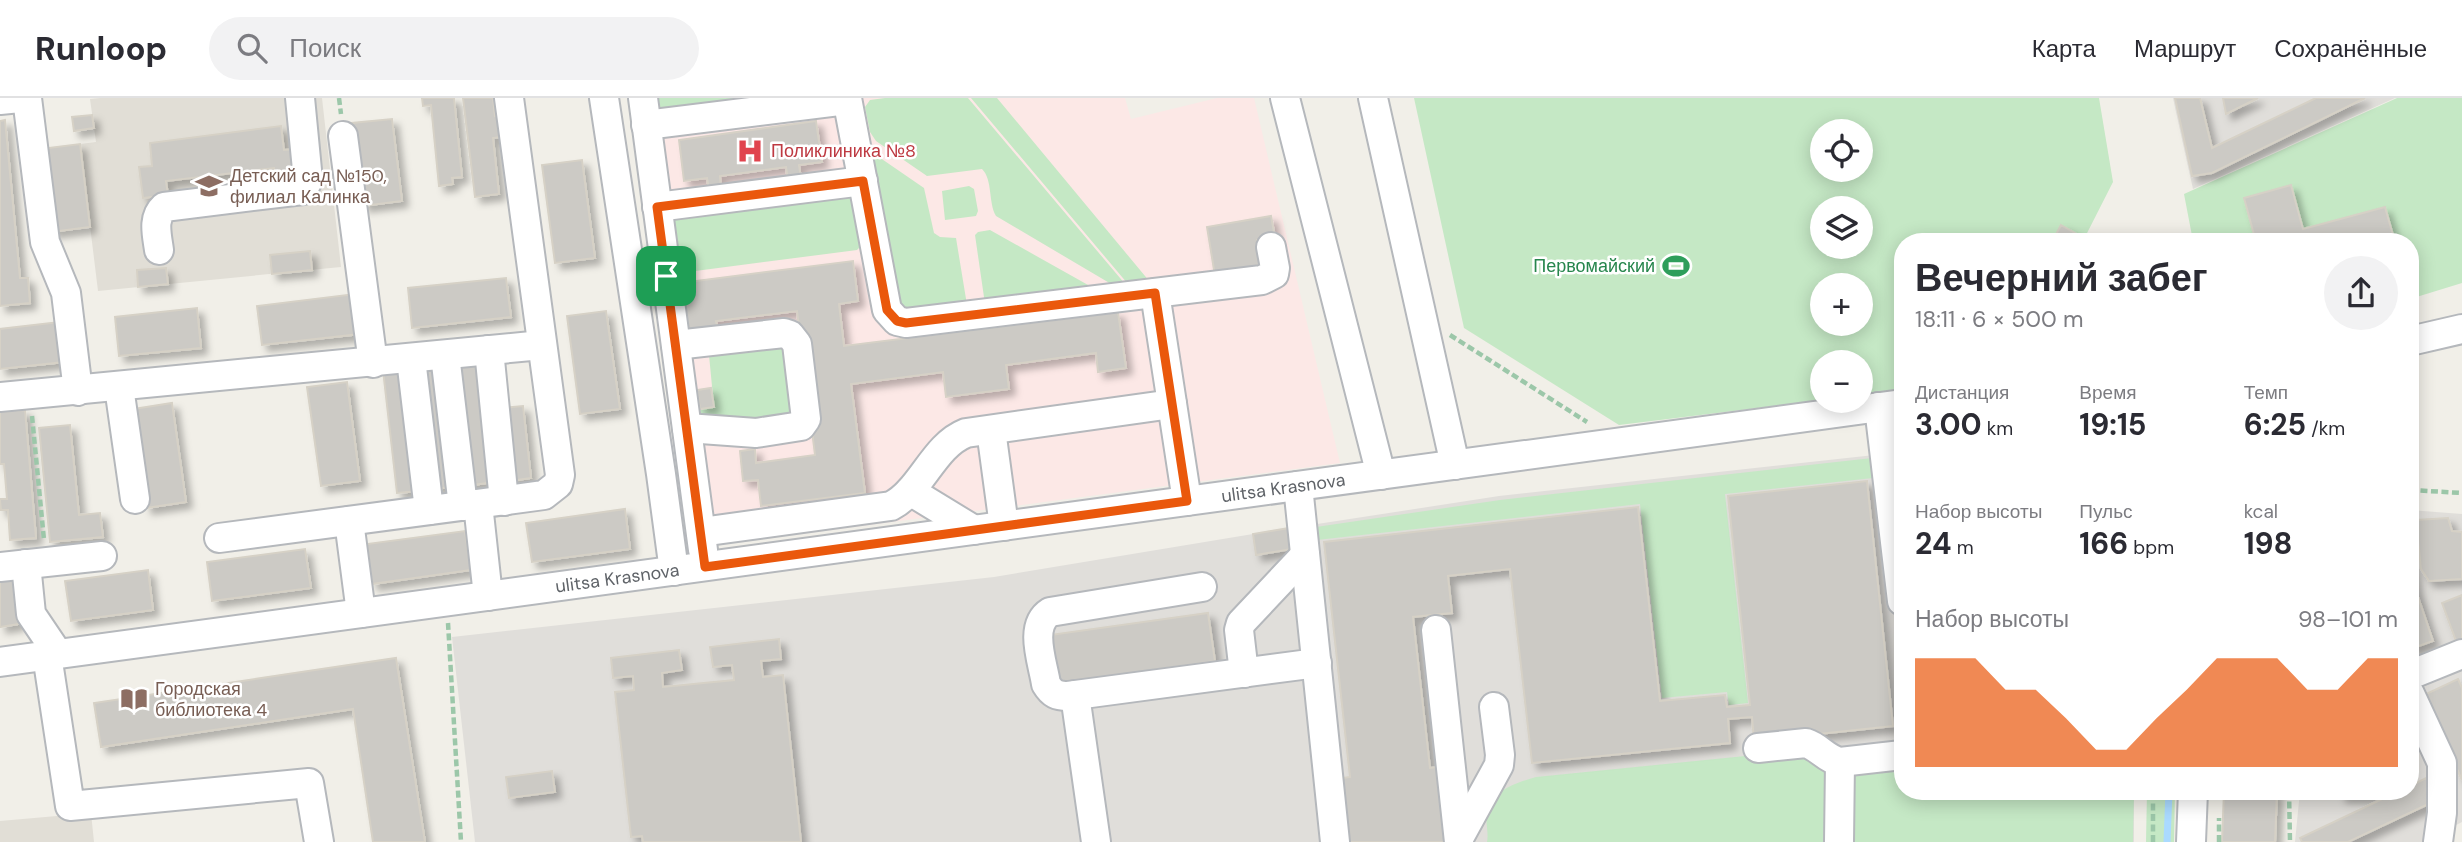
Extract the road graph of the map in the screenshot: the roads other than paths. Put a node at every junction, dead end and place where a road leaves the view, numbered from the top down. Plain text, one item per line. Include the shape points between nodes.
1 (20, 98) edge
2 (27, 98) edge
3 (300, 98) edge
4 (509, 98) edge
5 (604, 98) edge
6 (1285, 98) edge
7 (1373, 98) edge
8 (847, 99) edge
9 (0, 100) edge
10 (644, 112) edge
11 (343, 136) dead end
12 (863, 181) junction
13 (657, 207) junction
14 (1271, 247) dead end
15 (159, 250) dead end
16 (1155, 293) junction
17 (2462, 330) edge
18 (2419, 339) edge
19 (542, 345) junction
20 (676, 345) junction
21 (489, 351) junction
22 (445, 355) junction
23 (411, 359) junction
24 (373, 363) junction
25 (118, 387) junction
26 (79, 391) junction
27 (0, 397) edge
28 (1172, 404) junction
29 (1891, 406) edge
30 (687, 428) junction
31 (990, 430) junction
32 (1894, 456) edge
33 (1455, 465) junction
34 (1381, 475) junction
35 (1298, 486) junction
36 (910, 491) junction
37 (135, 499) dead end
38 (1187, 501) junction
39 (482, 503) junction
40 (429, 510) junction
41 (349, 521) junction
42 (1004, 526) junction
43 (974, 530) junction
44 (701, 532) junction
45 (219, 538) dead end
46 (1305, 555) junction
47 (102, 556) dead end
48 (24, 564) edge
49 (705, 567) junction
50 (674, 571) junction
51 (1202, 587) dead end
52 (488, 596) junction
53 (361, 613) junction
54 (1436, 630) dead end
55 (2462, 654) edge
56 (52, 655) junction
57 (0, 662) edge
58 (1317, 663) junction
59 (2419, 672) edge
60 (1244, 673) junction
61 (1075, 695) junction
62 (1494, 707) dead end
63 (2419, 713) edge
64 (1758, 748) dead end
65 (1894, 760) edge
66 (1840, 762) junction
67 (2193, 800) edge
68 (1459, 840) edge
69 (319, 842) edge
70 (1096, 842) edge
71 (1335, 842) edge
72 (1839, 842) edge
73 (2191, 842) edge
74 (2438, 842) edge

1 - 9 street
2 - 26 street via 45,242 66,293
3 - 15 street via 308,180 303,190 164,207 156,221
4 - 19 street
5 - 50 street
6 - 34 street
7 - 33 street
8 - 10 street
8 - 12 street
10 - 13 street
11 - 24 street
12 - 13 street
12 - 16 street via 887,310 897,321
13 - 20 street
14 - 16 street via 1275,268 1269,278
16 - 28 street
17 - 18 street
19 - 21 street
19 - 39 street via 558,484 544,495
20 - 30 street
20 - 30 street via 784,333 797,344 806,419 801,426 756,433
21 - 22 street
21 - 39 street
22 - 23 street
22 - 39 street
23 - 24 street
23 - 40 street
24 - 25 street
25 - 26 street
25 - 37 street
26 - 27 street
28 - 31 street
28 - 38 street
29 - 32 street
29 - 33 street, ulitsa Krasnova
30 - 44 street
31 - 36 street via 958,437
31 - 42 street
33 - 34 street, ulitsa Krasnova
34 - 35 street, ulitsa Krasnova
35 - 38 street, ulitsa Krasnova
35 - 46 street
36 - 43 street
36 - 44 street via 891,506
38 - 42 street, ulitsa Krasnova
39 - 40 street
39 - 52 street
40 - 41 street
41 - 45 street
41 - 53 street
42 - 43 street, ulitsa Krasnova
43 - 49 street, ulitsa Krasnova
44 - 49 street
46 - 58 street
46 - 60 street via 1241,623
47 - 48 street
48 - 56 street via 31,614
49 - 50 street, ulitsa Krasnova
50 - 52 street, ulitsa Krasnova
51 - 61 street via 1050,612 1043,617 1038,630 1046,684 1058,696
52 - 53 street, ulitsa Krasnova
53 - 56 street, ulitsa Krasnova
54 - 68 street
55 - 59 street
56 - 57 street, ulitsa Krasnova
56 - 69 street via 70,806 309,783
58 - 60 street
58 - 71 street
60 - 61 street
61 - 70 street
62 - 68 street via 1499,765
63 - 74 street via 2442,763
64 - 66 street via 1806,743
65 - 66 street
66 - 72 street
67 - 73 street

